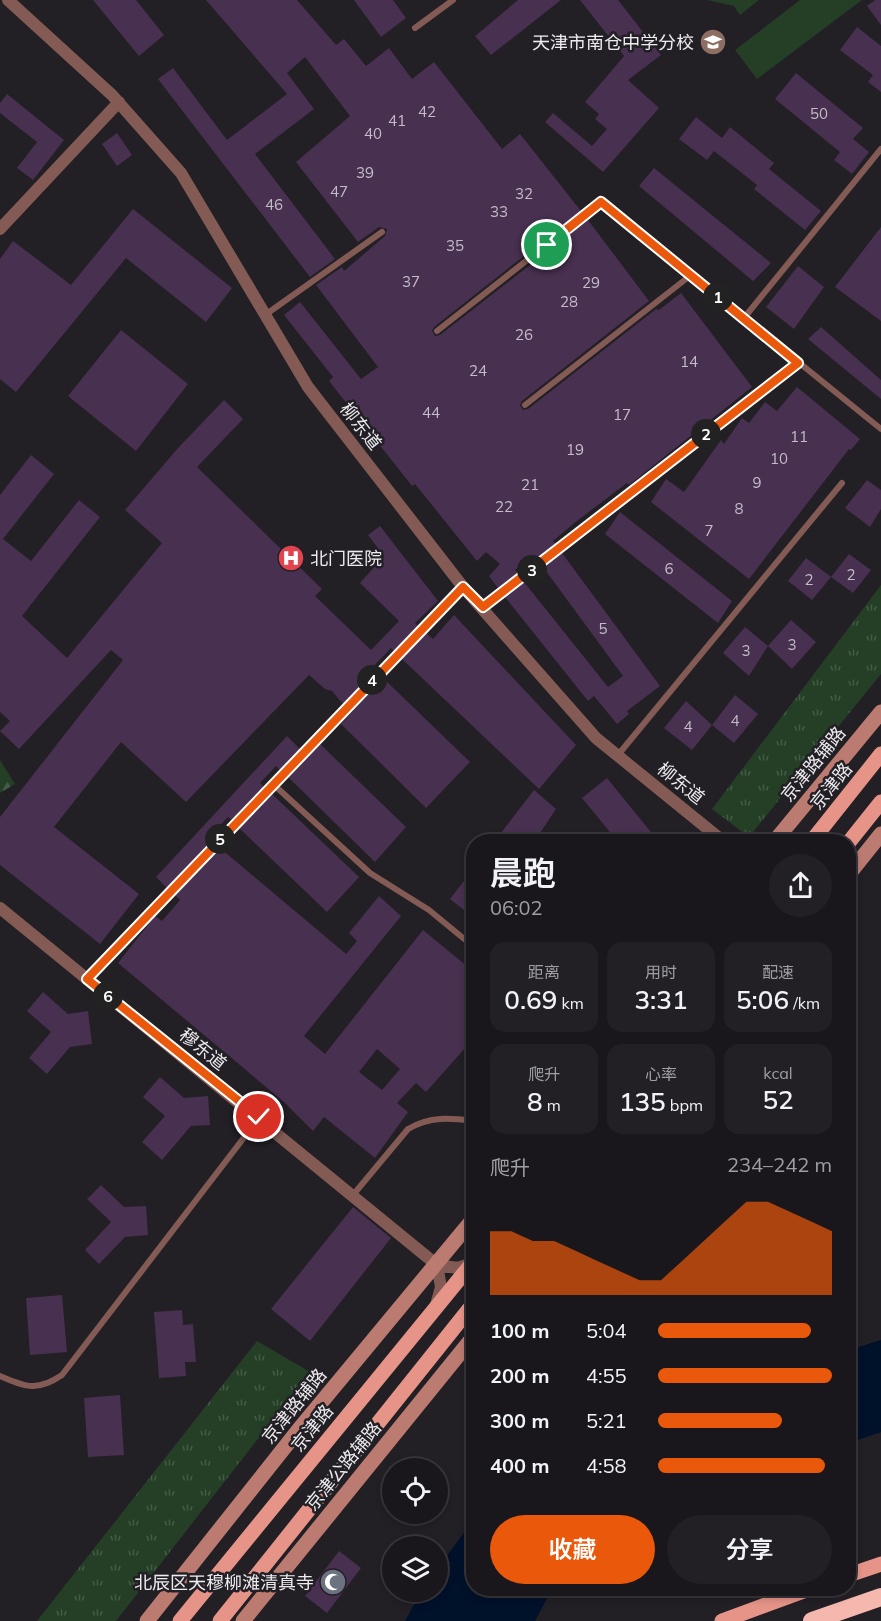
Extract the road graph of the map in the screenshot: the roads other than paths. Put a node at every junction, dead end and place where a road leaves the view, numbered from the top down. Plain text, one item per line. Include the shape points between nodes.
1 (9, 0) edge
2 (453, 0) edge
3 (415, 28) dead end
4 (119, 102) junction
5 (881, 149) edge
6 (0, 229) edge
7 (382, 232) dead end
8 (691, 275) junction
9 (265, 316) junction
10 (744, 318) junction
11 (437, 331) dead end
12 (798, 363) junction
13 (525, 405) dead end
14 (881, 429) edge
15 (842, 483) dead end
16 (463, 587) junction
17 (483, 607) junction
18 (881, 712) edge
19 (881, 754) edge
20 (618, 755) junction
21 (273, 783) junction
22 (881, 802) edge
23 (714, 834) edge
24 (781, 834) edge
25 (817, 834) edge
26 (855, 834) edge
27 (881, 834) edge
28 (856, 865) edge
29 (0, 908) edge
30 (466, 940) edge
31 (87, 979) junction
32 (259, 1117) junction
33 (466, 1120) edge
34 (353, 1195) junction
35 (466, 1228) edge
36 (437, 1265) junction
37 (466, 1265) edge
38 (466, 1271) edge
39 (434, 1310) junction
40 (466, 1313) edge
41 (466, 1346) edge
42 (0, 1376) edge
43 (881, 1564) edge
44 (856, 1573) edge
45 (790, 1596) edge
46 (881, 1597) edge
47 (147, 1621) edge
48 (180, 1621) edge
49 (220, 1621) edge
50 (243, 1621) edge
51 (722, 1621) edge
52 (812, 1621) edge

1 - 4 street, 柳东道
2 - 3 lane
4 - 6 street
4 - 9 street, 柳东道 via 181,173
5 - 10 lane
7 - 9 lane
8 - 10 lane
8 - 11 lane via 601,202
8 - 13 lane
9 - 16 street, 柳东道 via 308,387
10 - 12 lane
12 - 14 lane
12 - 17 lane
15 - 20 lane
16 - 17 street, 柳东道
16 - 21 lane
17 - 20 street, 柳东道 via 596,738
18 - 24 street, 京津路辅路
19 - 25 main road, 京津路
20 - 23 street, 柳东道
21 - 30 lane via 370,873 429,910
21 - 31 lane
22 - 26 main road
27 - 28 street
29 - 31 street, 穆东道
31 - 32 street, 穆东道
32 - 34 street, 穆东道
32 - 42 lane via 62,1375 47,1385 26,1387
33 - 34 lane via 445,1117 408,1129
34 - 36 street, 穆东道
35 - 36 street, 京津路辅路
36 - 37 street via 458,1268
36 - 39 street via 441,1287
36 - 47 street, 京津路辅路 via 300,1428
38 - 39 main road, 京津路
39 - 48 main road, 京津路
40 - 49 main road
41 - 50 street, 京津公路辅路
43 - 44 main road
45 - 51 main road
46 - 52 highway

